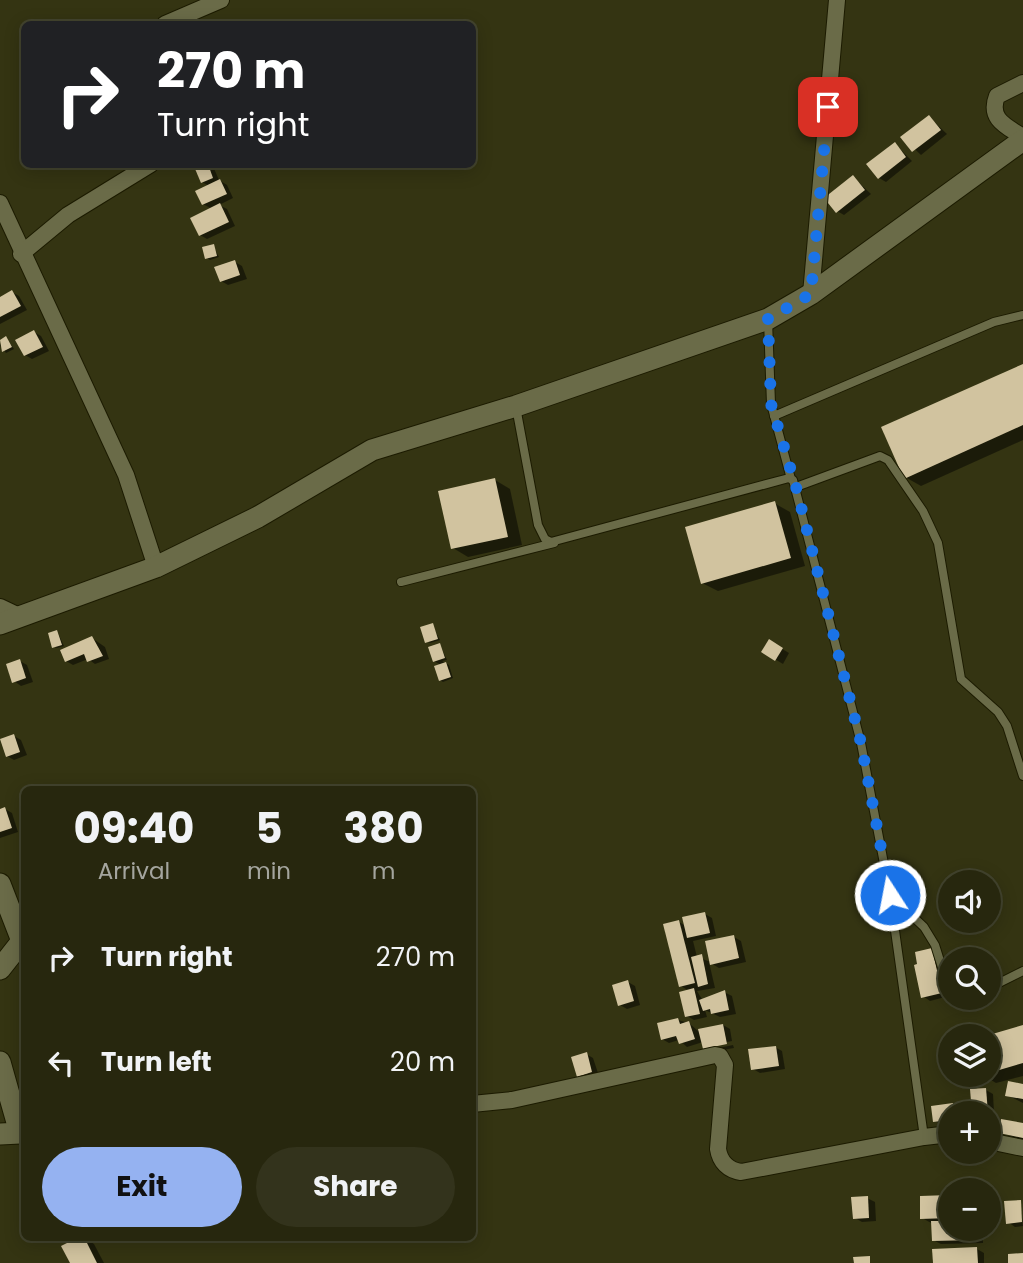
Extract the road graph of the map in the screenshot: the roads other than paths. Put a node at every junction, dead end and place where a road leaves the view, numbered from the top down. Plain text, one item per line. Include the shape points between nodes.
1 (221, 0) edge
2 (837, 0) edge
3 (173, 21) edge
4 (1023, 83) edge
5 (1023, 139) edge
6 (144, 168) edge
7 (0, 203) edge
8 (21, 254) junction
9 (811, 294) junction
10 (1023, 314) edge
11 (768, 319) junction
12 (516, 406) junction
13 (774, 416) junction
14 (793, 483) junction
15 (557, 543) junction
16 (156, 567) junction
17 (401, 582) dead end
18 (0, 607) edge
19 (21, 617) junction
20 (0, 624) edge
21 (1023, 776) edge
22 (0, 884) edge
23 (890, 895) junction
24 (21, 935) edge
25 (21, 943) edge
26 (938, 958) edge
27 (0, 969) edge
28 (1023, 971) edge
29 (1001, 982) edge
30 (0, 1062) edge
31 (476, 1104) edge
32 (15, 1133) edge
33 (938, 1136) edge
34 (924, 1137) junction
35 (1001, 1143) edge
36 (1023, 1148) edge

1 - 3 street
2 - 9 street
4 - 5 street via 997,96 994,110 998,121
5 - 9 street
6 - 8 street via 68,215
7 - 8 street
8 - 16 street via 126,475
9 - 11 street
10 - 13 lane via 994,322
11 - 12 street
11 - 13 lane
12 - 15 lane via 538,526 545,539
12 - 16 street via 372,450 258,517
13 - 14 lane
14 - 15 lane
14 - 21 lane via 880,456 888,460 923,511 938,543 961,679 1007,726
14 - 23 lane via 861,743
15 - 17 lane
16 - 19 street
18 - 19 street
19 - 20 street
22 - 24 street
23 - 26 lane via 930,936
23 - 34 lane
25 - 27 street
28 - 29 lane
30 - 32 street
31 - 34 street via 512,1100 715,1055 725,1065 719,1157 731,1170 741,1172
33 - 34 street
35 - 36 street

